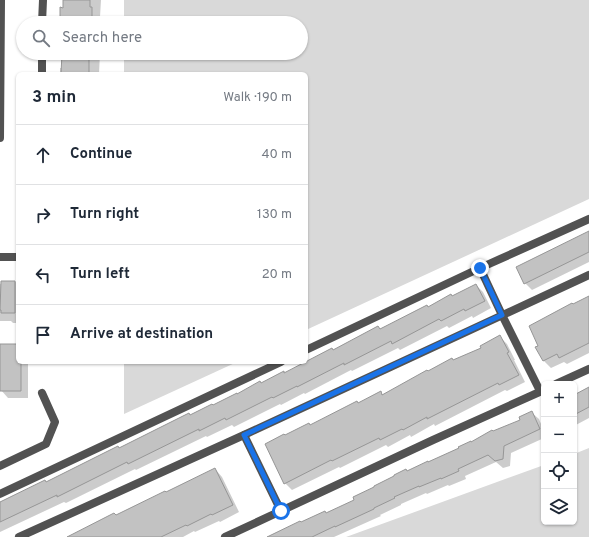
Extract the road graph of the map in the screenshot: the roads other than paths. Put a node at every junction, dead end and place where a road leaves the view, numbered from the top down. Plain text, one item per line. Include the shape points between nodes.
1 (1, 0) edge
2 (43, 0) edge
3 (42, 16) edge
4 (42, 60) edge
5 (42, 72) edge
6 (0, 138) edge
7 (589, 219) edge
8 (0, 257) edge
9 (16, 257) edge
10 (480, 268) junction
11 (589, 275) edge
12 (502, 315) junction
13 (308, 349) edge
14 (277, 364) edge
15 (589, 369) edge
16 (563, 381) edge
17 (541, 388) edge
18 (541, 390) edge
19 (42, 393) dead end
20 (244, 435) junction
21 (0, 466) edge
22 (0, 494) edge
23 (281, 511) junction
24 (19, 537) edge
25 (225, 537) edge

1 - 6 lane
2 - 3 lane
4 - 5 lane
7 - 10 lane
8 - 9 lane
10 - 12 lane
10 - 13 lane
11 - 12 lane
12 - 17 lane
12 - 20 lane
14 - 22 lane
15 - 16 lane
18 - 23 lane
19 - 21 lane via 55,422 46,444
20 - 23 lane
20 - 24 lane
23 - 25 lane

